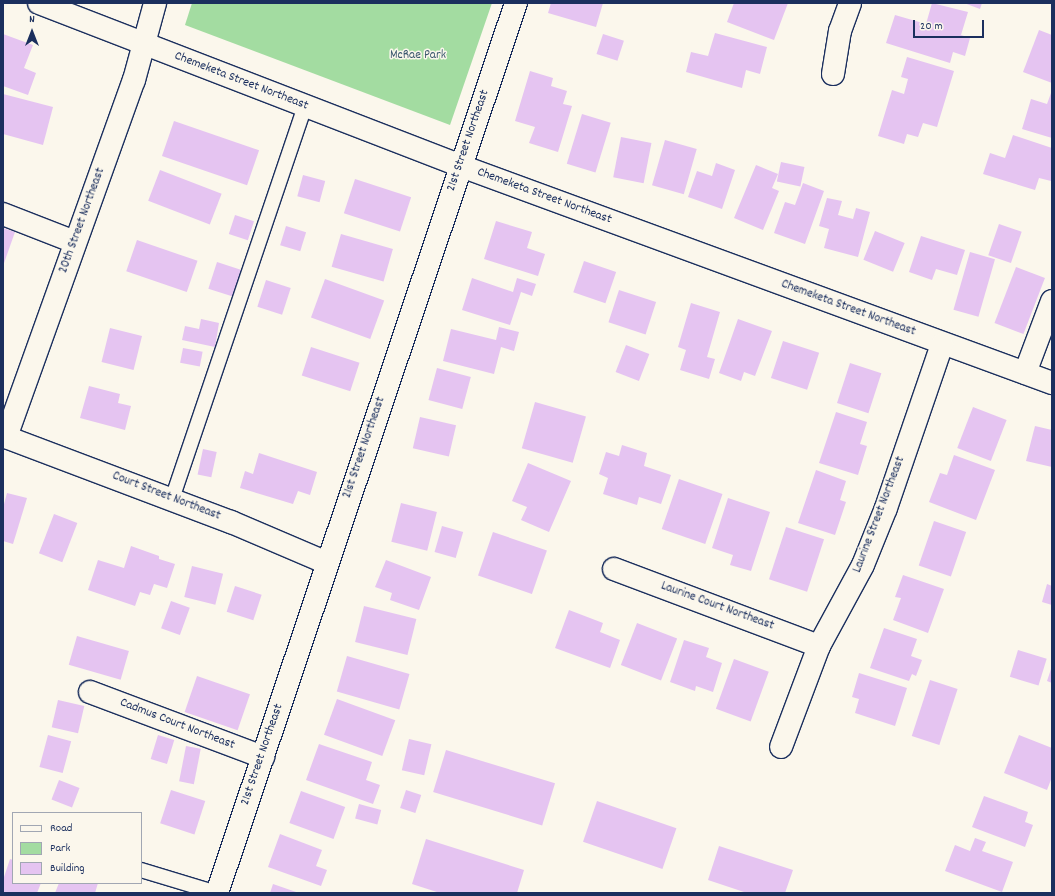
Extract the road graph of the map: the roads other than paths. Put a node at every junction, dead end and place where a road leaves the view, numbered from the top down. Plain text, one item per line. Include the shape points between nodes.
1 (39, 3) edge
2 (155, 3) edge
3 (516, 3) edge
4 (850, 3) edge
5 (143, 44) junction
6 (833, 74) dead end
7 (305, 106) junction
8 (461, 166) junction
9 (3, 214) edge
10 (75, 242) junction
11 (1052, 301) edge
12 (942, 344) junction
13 (1025, 373) junction
14 (1052, 384) edge
15 (4, 436) edge
16 (172, 499) junction
17 (327, 563) junction
18 (614, 569) dead end
19 (819, 646) junction
20 (90, 692) dead end
21 (781, 747) dead end
22 (263, 757) junction
23 (142, 870) edge
24 (217, 893) edge

1 - 5 street, Chemeketa Street Northeast
2 - 5 street, 20th Street Northeast
3 - 8 street, 21st Street Northeast
4 - 6 street via 840,31
5 - 7 street, Chemeketa Street Northeast
5 - 10 street, 20th Street Northeast via 134,80
7 - 8 street, Chemeketa Street Northeast
7 - 16 lane
8 - 12 street, Chemeketa Street Northeast
8 - 17 street, 21st Street Northeast
9 - 10 street
10 - 15 street, 20th Street Northeast
11 - 13 street
12 - 13 street, Chemeketa Street Northeast
12 - 19 street, Laurine Street Northeast via 886,508 863,565
13 - 14 street, Chemeketa Street Northeast
15 - 16 street, Court Street Northeast
16 - 17 street, Court Street Northeast
17 - 22 street, 21st Street Northeast
18 - 19 street, Laurine Court Northeast
19 - 21 street, Laurine Street Northeast
20 - 22 street, Cadmus Court Northeast
22 - 24 street, 21st Street Northeast
23 - 24 lane

